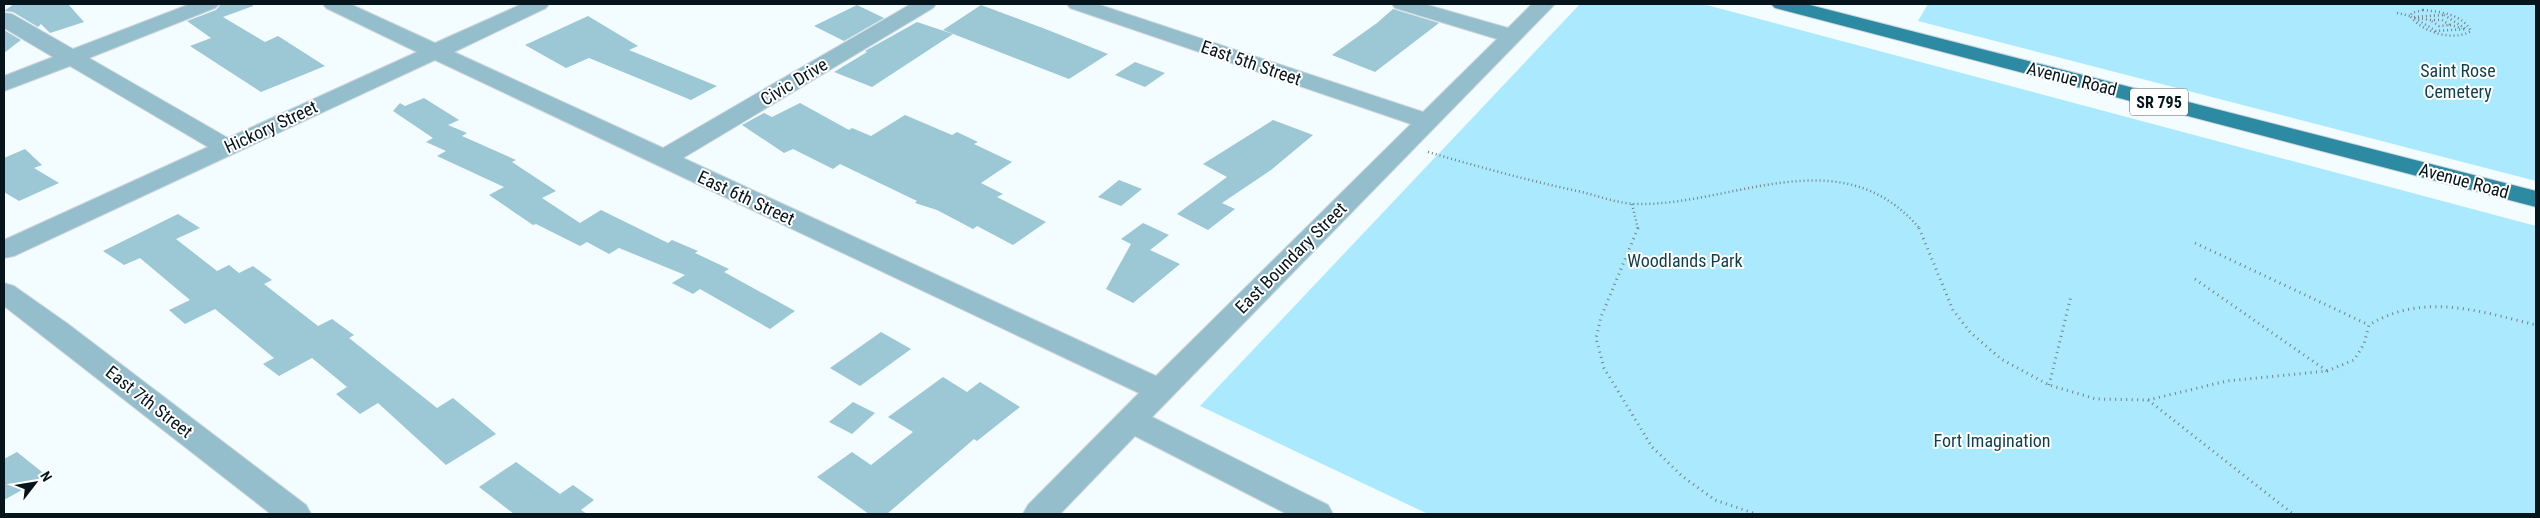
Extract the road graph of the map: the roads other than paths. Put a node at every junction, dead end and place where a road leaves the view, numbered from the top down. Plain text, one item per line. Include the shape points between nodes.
1 (208, 4) edge
2 (333, 4) edge
3 (538, 4) edge
4 (926, 4) edge
5 (1077, 4) edge
6 (1402, 4) edge
7 (1544, 4) edge
8 (1782, 4) edge
9 (4, 19) edge
10 (1511, 36) junction
11 (435, 52) junction
12 (71, 58) junction
13 (4, 84) edge
14 (1426, 121) junction
15 (227, 147) junction
16 (663, 159) junction
17 (2536, 199) edge
18 (4, 250) edge
19 (4, 292) edge
20 (1160, 390) junction
21 (1131, 420) junction
22 (294, 514) edge
23 (1040, 514) edge
24 (1316, 514) edge

1 - 12 street
2 - 11 street, East 6th Street
3 - 11 street, Hickory Street
4 - 16 street, Civic Drive
5 - 14 street, East 5th Street
6 - 10 street
7 - 10 street, East Boundary Street
8 - 17 main road, Avenue Road / SR 795
9 - 12 street
10 - 14 street, East Boundary Street
11 - 15 street, Hickory Street
11 - 16 street, East 6th Street
12 - 13 street
12 - 15 street
14 - 20 street, East Boundary Street
15 - 18 street, Hickory Street
16 - 20 street, East 6th Street
19 - 22 street, East 7th Street
20 - 21 street, East Boundary Street
21 - 23 street, East Boundary Street
21 - 24 street

